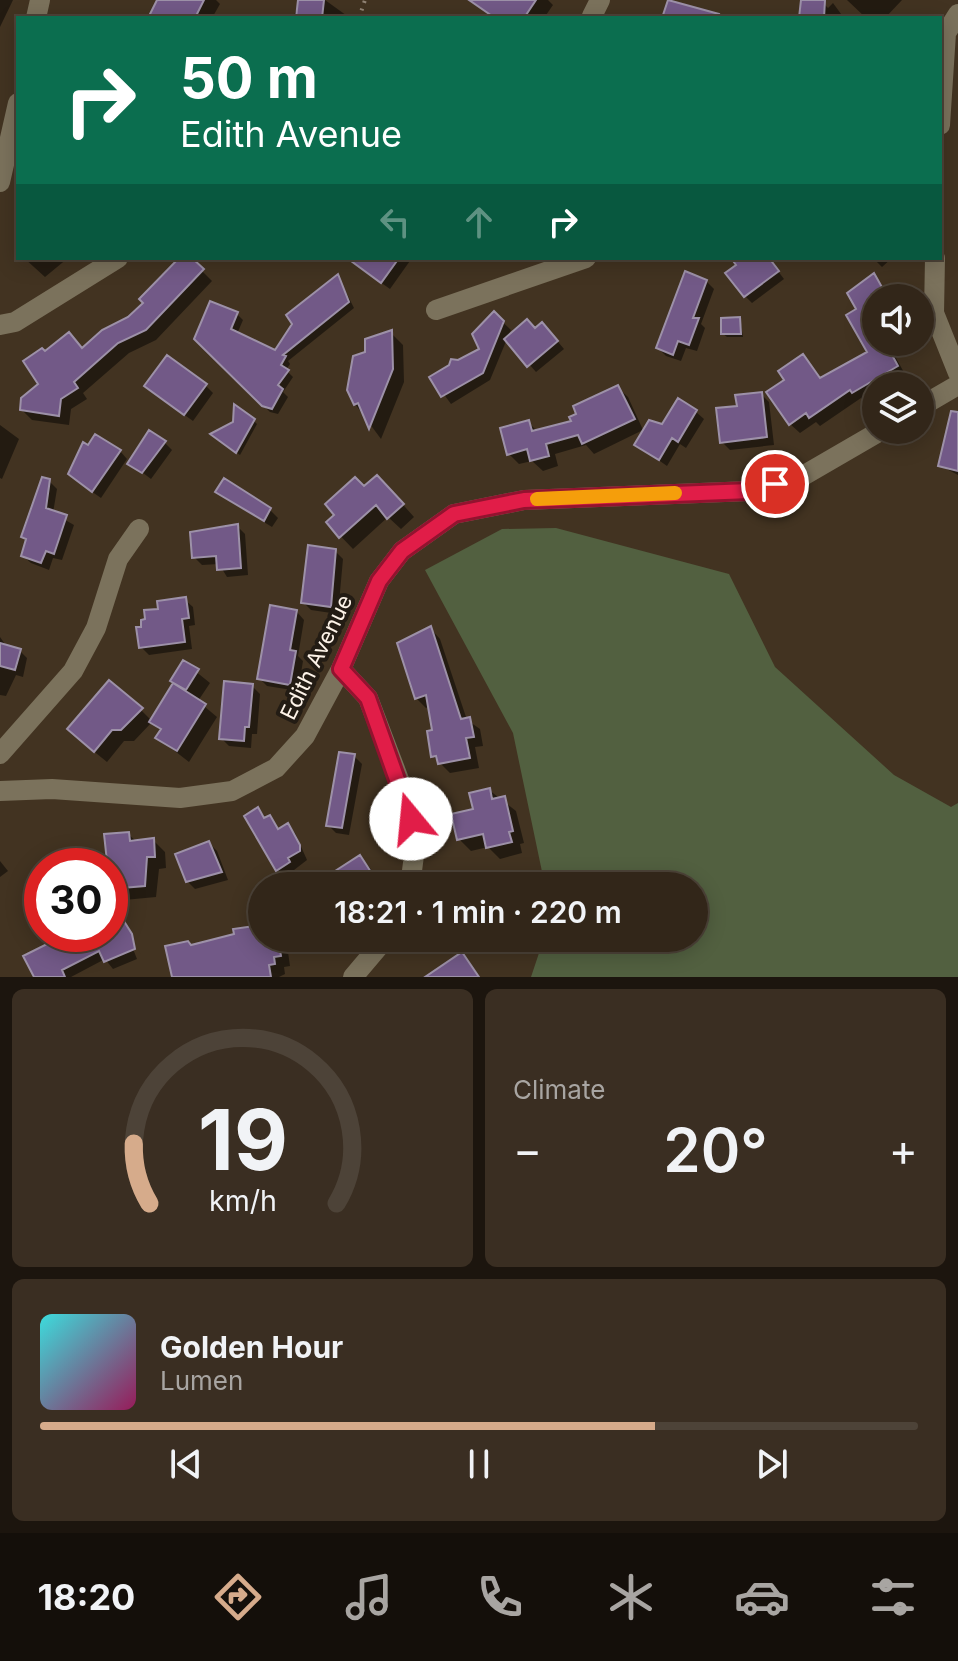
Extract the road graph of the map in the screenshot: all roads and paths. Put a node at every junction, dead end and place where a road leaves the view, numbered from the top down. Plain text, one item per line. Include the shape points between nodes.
1 (40, 0) edge
2 (48, 0) edge
3 (958, 14) edge
4 (943, 33) edge
5 (942, 64) edge
6 (16, 112) edge
7 (0, 182) edge
8 (115, 260) edge
9 (580, 260) edge
10 (935, 260) edge
11 (436, 310) dead end
12 (0, 325) edge
13 (958, 373) edge
14 (958, 385) edge
15 (934, 399) edge
16 (862, 442) edge
17 (139, 529) dead end
18 (341, 669) junction
19 (0, 754) edge
20 (0, 791) edge
21 (412, 872) edge
22 (374, 952) edge
23 (353, 977) edge

1 - 2 street
3 - 4 street
4 - 5 street
6 - 7 street
8 - 12 street via 15,322
9 - 11 street
10 - 13 street via 934,313
14 - 15 street
16 - 18 street, Edith Avenue via 801,477 750,491 524,500 454,514 402,551 379,581
17 - 19 street via 118,559 96,628 73,671
18 - 20 street, Edith Avenue via 305,736 276,768 232,791 180,798 52,789
18 - 21 street via 368,698 406,798 416,840
22 - 23 street

